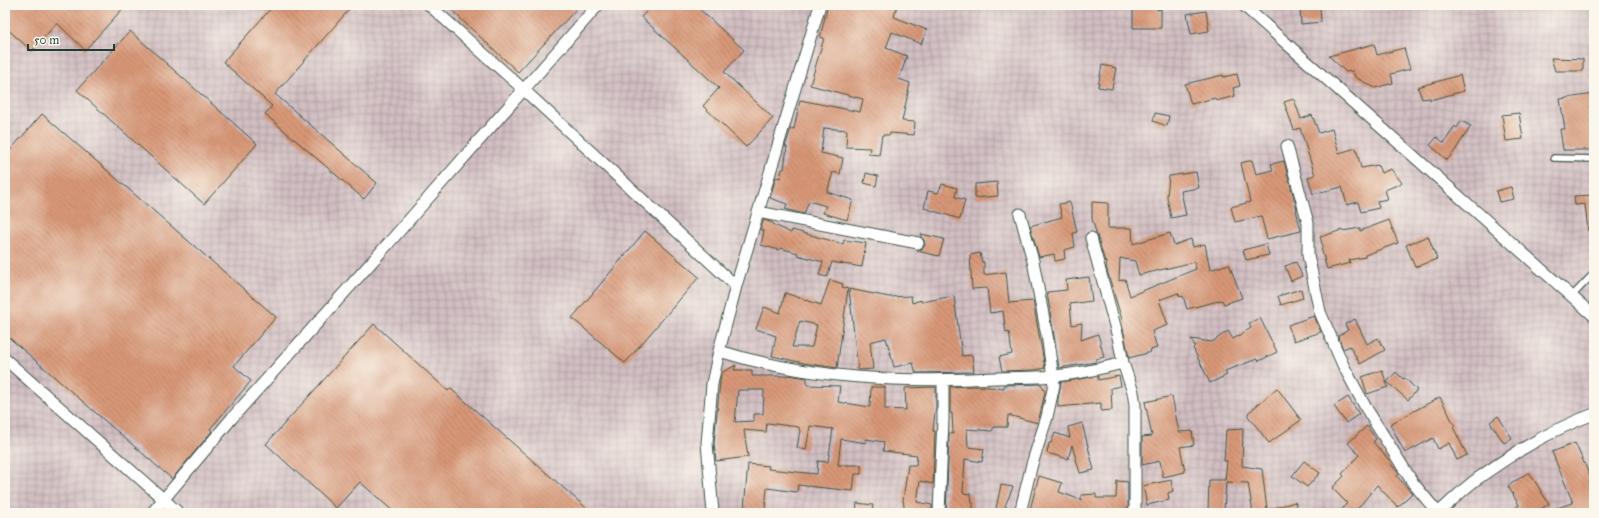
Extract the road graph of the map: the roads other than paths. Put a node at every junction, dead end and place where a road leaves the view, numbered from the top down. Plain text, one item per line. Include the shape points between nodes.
1 (429, 5) edge
2 (598, 5) edge
3 (820, 5) edge
4 (1243, 5) edge
5 (523, 89) junction
6 (1287, 146) dead end
7 (1554, 158) dead end
8 (1594, 159) edge
9 (758, 212) junction
10 (1020, 214) dead end
11 (1091, 238) dead end
12 (918, 243) dead end
13 (1594, 273) edge
14 (736, 286) junction
15 (1572, 296) junction
16 (1594, 316) edge
17 (719, 351) junction
18 (5, 359) edge
19 (1123, 363) junction
20 (1052, 376) junction
21 (943, 380) junction
22 (1594, 414) edge
23 (164, 500) junction
24 (152, 513) edge
25 (179, 513) edge
26 (713, 513) edge
27 (939, 513) edge
28 (1020, 513) edge
29 (1134, 513) edge
30 (1438, 513) edge

1 - 5 street
2 - 5 street
3 - 9 street
4 - 15 street
5 - 14 street
5 - 23 street via 388,245 232,418
6 - 30 street via 1308,223 1308,255 1320,312 1343,365 1366,408 1413,483
7 - 8 lane
9 - 12 street
9 - 14 street
10 - 20 street via 1033,261
11 - 19 street
13 - 15 lane
14 - 17 street
15 - 16 street
17 - 21 street via 754,361 846,376
17 - 26 street via 712,384 707,443
18 - 23 street
19 - 20 street
19 - 29 street via 1135,405
20 - 21 street
20 - 28 street via 1052,399
21 - 27 street
22 - 30 street via 1522,448 1476,480
23 - 24 street
23 - 25 street

